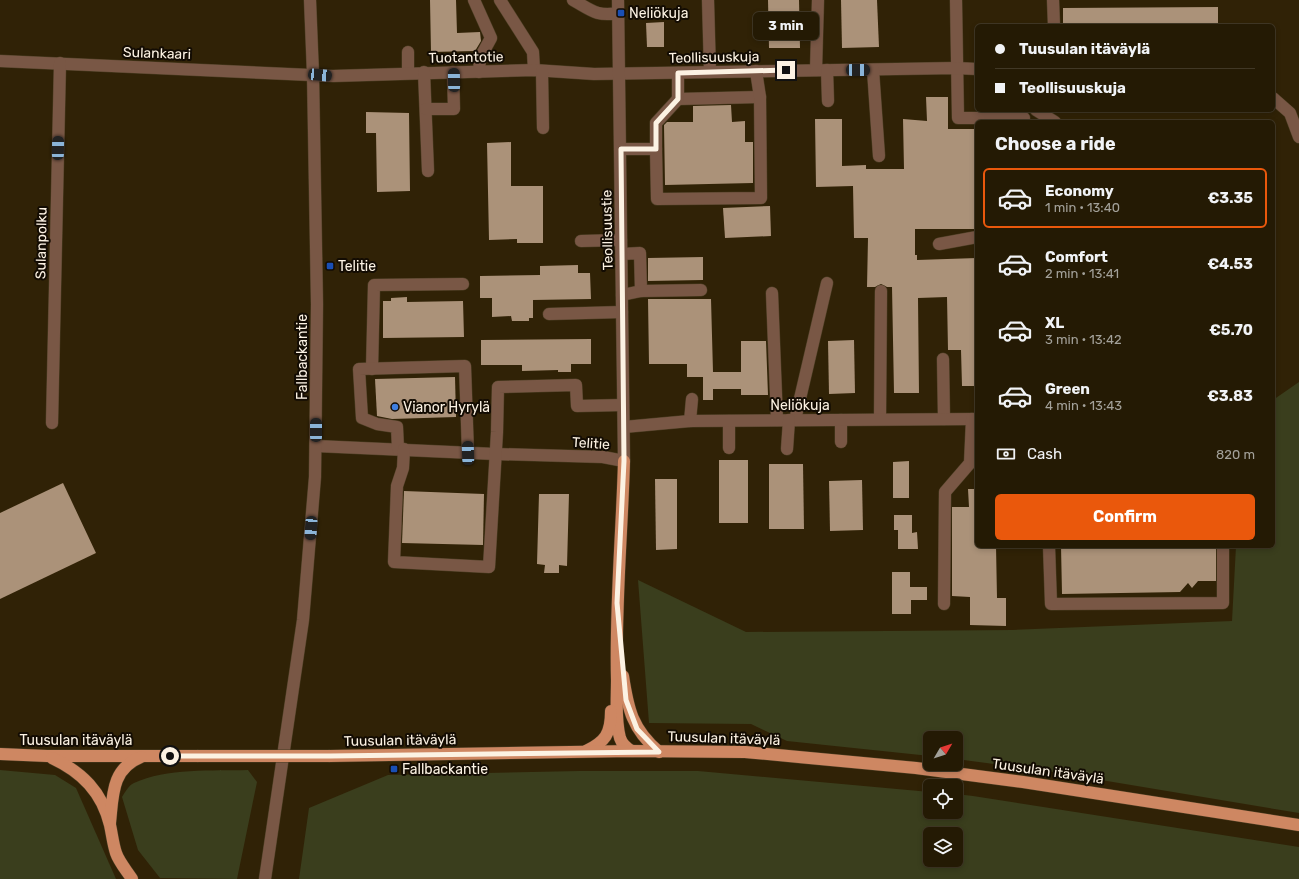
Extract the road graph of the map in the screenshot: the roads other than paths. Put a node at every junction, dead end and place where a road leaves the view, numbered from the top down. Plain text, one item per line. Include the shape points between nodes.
1 (310, 0) edge
2 (474, 0) edge
3 (500, 0) edge
4 (573, 0) edge
5 (618, 0) edge
6 (708, 0) edge
7 (818, 0) edge
8 (956, 0) edge
9 (1053, 0) edge
10 (618, 13) junction
11 (1054, 24) edge
12 (408, 52) dead end
13 (0, 61) edge
14 (60, 64) junction
15 (956, 68) junction
16 (975, 69) edge
17 (821, 70) junction
18 (873, 70) junction
19 (538, 71) junction
20 (756, 71) junction
21 (424, 72) junction
22 (453, 72) junction
23 (479, 72) junction
24 (710, 72) junction
25 (408, 73) junction
26 (619, 73) junction
27 (678, 73) junction
28 (313, 74) junction
29 (760, 97) junction
30 (678, 99) junction
31 (1275, 100) edge
32 (828, 101) dead end
33 (426, 109) junction
34 (1039, 112) edge
35 (1024, 117) edge
36 (1052, 120) edge
37 (543, 128) dead end
38 (1299, 137) edge
39 (621, 149) junction
40 (656, 149) junction
41 (879, 156) dead end
42 (428, 171) dead end
43 (975, 237) edge
44 (621, 240) junction
45 (581, 241) dead end
46 (939, 244) dead end
47 (622, 254) junction
48 (827, 283) dead end
49 (463, 284) dead end
50 (700, 290) dead end
51 (881, 290) dead end
52 (640, 291) junction
53 (772, 293) dead end
54 (622, 295) junction
55 (622, 312) junction
56 (548, 314) dead end
57 (943, 359) dead end
58 (372, 369) junction
59 (692, 399) dead end
60 (623, 405) junction
61 (880, 419) junction
62 (944, 419) junction
63 (974, 419) edge
64 (729, 420) junction
65 (787, 420) junction
66 (841, 420) junction
67 (690, 421) junction
68 (52, 423) dead end
69 (624, 427) junction
70 (841, 442) dead end
71 (316, 446) junction
72 (729, 448) dead end
73 (401, 449) junction
74 (788, 449) dead end
75 (468, 453) junction
76 (495, 454) junction
77 (624, 461) junction
78 (1049, 548) edge
79 (1224, 548) edge
80 (617, 603) junction
81 (944, 604) dead end
82 (632, 751) junction
83 (581, 752) junction
84 (659, 752) junction
85 (0, 754) edge
86 (47, 756) junction
87 (144, 756) junction
88 (110, 823) junction
89 (1299, 825) edge
90 (132, 879) edge
91 (265, 879) edge

1 - 28 street, Fallbackantie
2 - 23 street via 491,38 480,58
3 - 19 street via 533,52
4 - 10 street via 605,16
5 - 10 street, Teollisuustie
6 - 24 street
7 - 17 street
8 - 15 street
9 - 11 street
10 - 26 street, Teollisuustie
12 - 25 street
13 - 14 street, Sulankaari
14 - 28 street, Sulankaari
14 - 68 street, Sulanpolku
15 - 16 street, Teollisuuskuja
15 - 18 street, Teollisuuskuja
15 - 35 street via 958,118
17 - 18 street, Teollisuuskuja
17 - 20 street, Teollisuuskuja
17 - 32 street
18 - 41 street
19 - 23 street, Tuotantotie
19 - 26 street, Tuotantotie
19 - 37 street
20 - 24 street, Teollisuuskuja
20 - 29 street
21 - 22 street, Tuotantotie
21 - 25 street, Tuotantotie
21 - 33 street
22 - 23 street, Tuotantotie
22 - 33 street via 454,109
24 - 27 street, Teollisuuskuja
25 - 28 street, Tuotantotie via 333,76
26 - 27 street, Teollisuuskuja
26 - 39 street, Teollisuustie
27 - 30 street
28 - 71 street, Fallbackantie via 317,304
29 - 30 street
29 - 40 street via 761,198 657,199
30 - 40 street via 656,123
31 - 38 street via 1290,113
33 - 42 street
34 - 36 street
39 - 40 street
39 - 44 street, Teollisuustie
43 - 46 street
44 - 45 street
44 - 47 street, Teollisuustie
47 - 52 street via 640,253
47 - 54 street, Teollisuustie
48 - 65 street
49 - 58 street via 374,285
50 - 52 street
51 - 61 street
52 - 54 street
53 - 65 street
54 - 55 street, Teollisuustie
55 - 56 street
55 - 60 street, Teollisuustie
57 - 62 street
58 - 73 street via 359,369 362,418 377,424 397,427
58 - 75 street via 465,366
59 - 67 street
60 - 69 street, Teollisuustie
60 - 76 street via 578,406 576,385 498,387
61 - 62 street, Neliökuja
61 - 66 street, Neliökuja
62 - 63 street, Neliökuja
63 - 81 street via 970,463 945,492
64 - 65 street, Neliökuja
64 - 67 street, Neliökuja
64 - 72 street
65 - 66 street, Neliökuja
65 - 74 street
66 - 70 street
67 - 69 street, Neliökuja
69 - 77 street, Teollisuustie
71 - 73 street, Telitie
71 - 91 street, Fallbackantie via 303,620
73 - 75 street, Telitie
73 - 76 street via 403,468 397,486 394,562 489,567
75 - 76 street, Telitie
76 - 77 street, Telitie via 602,457
77 - 80 main road
78 - 79 street via 1051,604 1059,604 1223,603
80 - 82 main road via 618,720 622,742
80 - 83 main road via 612,629 610,725 603,741
80 - 84 main road via 622,666 629,708 637,729
82 - 83 main road, Tuusulan itäväylä
82 - 84 main road, Tuusulan itäväylä
83 - 87 main road, Tuusulan itäväylä, bridge
84 - 89 main road, Tuusulan itäväylä via 745,752 916,768
85 - 86 main road, Tuusulan itäväylä
86 - 87 main road, Tuusulan itäväylä
86 - 88 main road via 66,765 89,783
87 - 88 main road via 124,767 118,777
88 - 90 main road via 116,853

